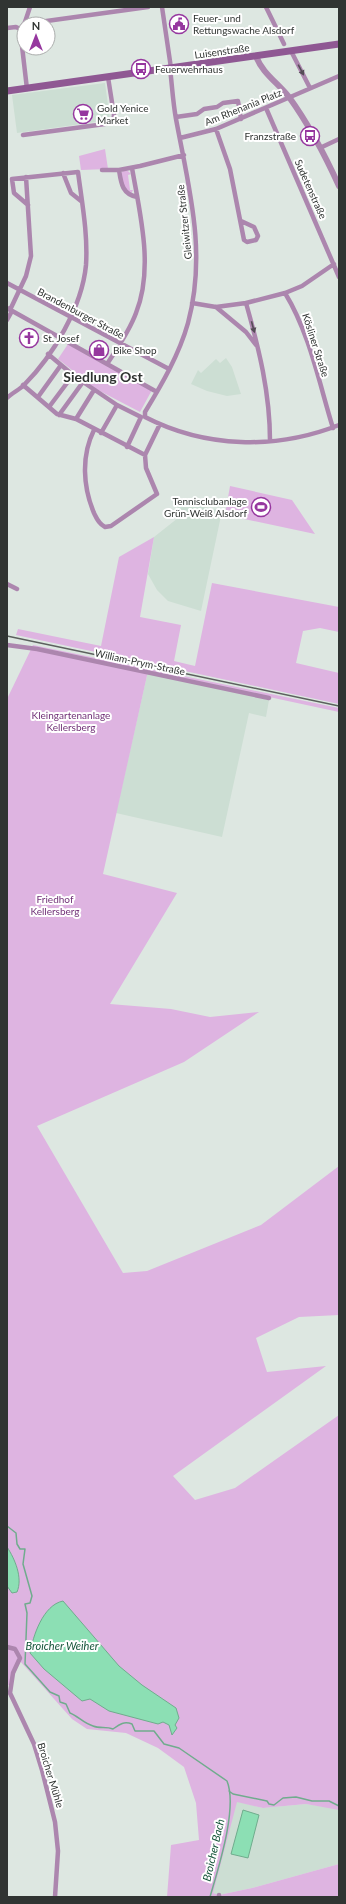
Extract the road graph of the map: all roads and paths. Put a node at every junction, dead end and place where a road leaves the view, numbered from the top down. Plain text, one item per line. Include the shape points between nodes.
1 (148, 7) edge
2 (162, 7) edge
3 (266, 7) edge
4 (56, 20) edge
5 (284, 44) dead end
6 (339, 44) edge
7 (291, 51) junction
8 (23, 56) edge
9 (256, 56) junction
10 (170, 68) junction
11 (339, 76) edge
12 (108, 77) junction
13 (310, 88) junction
14 (27, 89) junction
15 (7, 91) edge
16 (289, 98) junction
17 (266, 108) junction
18 (176, 117) junction
19 (241, 119) junction
20 (216, 129) junction
21 (23, 135) dead end
22 (180, 138) junction
23 (339, 139) edge
24 (322, 147) junction
25 (184, 155) junction
26 (132, 168) junction
27 (102, 170) dead end
28 (119, 170) junction
29 (63, 173) junction
30 (26, 177) junction
31 (339, 186) edge
32 (137, 197) junction
33 (81, 201) junction
34 (28, 205) junction
35 (241, 221) junction
36 (334, 264) junction
37 (339, 277) edge
38 (7, 283) edge
39 (20, 290) junction
40 (286, 293) junction
41 (192, 303) junction
42 (246, 303) junction
43 (216, 307) junction
44 (10, 310) edge
45 (70, 317) junction
46 (7, 320) edge
47 (60, 338) junction
48 (120, 344) junction
49 (260, 351) junction
50 (48, 354) junction
51 (107, 364) junction
52 (61, 365) junction
53 (169, 369) junction
54 (23, 385) junction
55 (94, 390) junction
56 (157, 392) junction
57 (38, 397) junction
58 (7, 398) edge
59 (117, 405) junction
60 (49, 407) junction
61 (59, 415) junction
62 (76, 419) junction
63 (160, 424) junction
64 (339, 425) edge
65 (333, 428) junction
66 (94, 430) junction
67 (101, 433) junction
68 (270, 441) junction
69 (126, 447) junction
70 (145, 455) junction
71 (7, 584) edge
72 (18, 589) dead end
73 (7, 645) edge
74 (269, 698) dead end
75 (7, 1647) edge
76 (54, 1897) edge

1 - 4 street
2 - 10 street, Gleiwitzer Straße
3 - 5 street
6 - 7 main road, Luisenstraße
7 - 9 main road, Luisenstraße
7 -> 13 street
8 - 14 street
9 - 10 main road, Luisenstraße
9 - 16 street via 263,71 280,85
10 - 12 main road, Luisenstraße
10 - 18 street, Gleiwitzer Straße
11 - 13 street
12 - 14 main road, Luisenstraße
12 - 21 street via 114,115 112,121
13 - 16 street
14 - 15 main road, Luisenstraße
16 - 17 street, Am Rhenania Platz
16 - 24 street
17 - 19 street, Am Rhenania Platz
17 - 36 street, Sudetenstraße
18 - 19 street via 197,114 204,109 238,101
18 - 22 street, Gleiwitzer Straße
19 - 20 street, Am Rhenania Platz
20 - 22 street, Am Rhenania Platz
20 - 35 street via 230,169
22 - 25 street, Gleiwitzer Straße
23 - 24 street
24 - 31 street
25 - 26 street
25 - 41 street, Gleiwitzer Straße via 197,248
26 - 28 street
26 - 32 street
27 - 28 street
28 - 32 street via 126,193
29 - 30 street
29 - 33 street via 67,187
29 - 33 street via 78,172
30 - 34 street
30 - 34 street via 12,179 12,184 14,194
32 - 48 street via 144,253 143,287 137,312
33 - 45 street via 86,239 86,266 81,289
34 - 39 street via 31,256
35 - 35 street via 244,240 256,240 258,236 254,227
36 - 37 street, Sudetenstraße
36 - 40 street via 302,286
38 - 39 street, Brandenburger Straße
39 - 44 street
39 - 45 street, Brandenburger Straße
40 - 42 street
40 - 65 street, Kösliner Straße via 303,329
41 - 43 street
41 - 53 street, Gleiwitzer Straße via 182,341
42 - 43 street
42 -> 49 street
43 - 49 street via 246,332
44 - 46 street
44 - 47 street
45 - 47 street
45 - 48 street, Brandenburger Straße
47 - 50 street
47 - 51 street
48 - 51 street
48 - 53 street, Brandenburger Straße
49 - 68 street via 269,404
50 - 52 street
50 - 54 street
51 - 56 street
52 - 57 street
52 - 60 street via 73,375
53 - 56 street, Gleiwitzer Straße
54 - 57 street
54 - 58 street
55 - 59 street
55 - 61 street via 83,382
55 - 62 street
56 - 63 street, Gleiwitzer Straße via 145,412 145,417
57 - 60 street
59 - 67 street
59 - 69 street via 141,417
60 - 61 street
61 - 62 street
62 - 66 street
63 - 68 street via 209,439 239,442
63 - 70 street
64 - 65 street
65 - 68 street
66 - 67 street
66 - 70 street via 87,449 85,480 90,504 101,525 111,526 157,494 146,468
67 - 69 street
69 - 70 street
71 - 72 street
73 - 74 street, William-Prym-Straße via 37,649
75 - 76 street, Broicher Mühle via 15,1649 20,1658 13,1673 10,1693 34,1744 55,1822 58,1851

